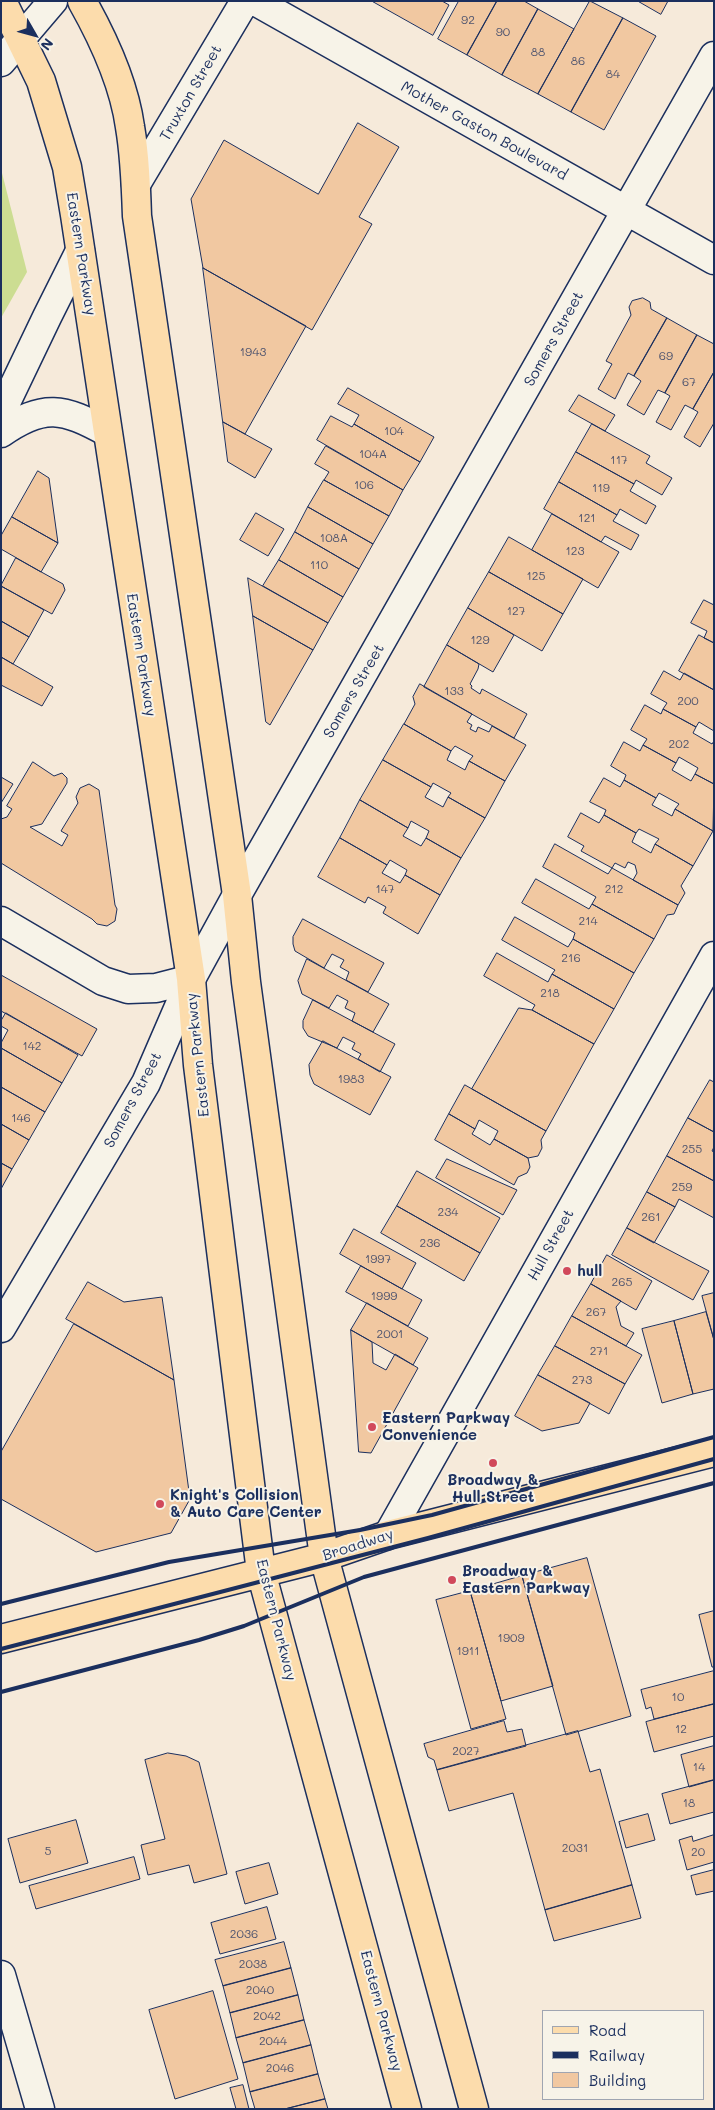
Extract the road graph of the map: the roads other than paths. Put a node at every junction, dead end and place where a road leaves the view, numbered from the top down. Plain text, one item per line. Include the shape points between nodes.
1 (2, 1) edge
2 (53, 1) edge
3 (82, 1) edge
4 (245, 1) edge
5 (255, 1) edge
6 (21, 40) junction
7 (714, 56) edge
8 (1, 62) edge
9 (136, 184) junction
10 (626, 211) junction
11 (80, 251) junction
12 (714, 260) edge
13 (1, 412) edge
14 (107, 432) junction
15 (1, 434) edge
16 (237, 895) junction
17 (1, 921) edge
18 (714, 956) edge
19 (191, 979) junction
20 (1, 1328) edge
21 (714, 1452) edge
22 (388, 1535) junction
23 (324, 1557) junction
24 (261, 1572) junction
25 (1, 1639) edge
26 (1, 1975) edge
27 (40, 2109) edge
28 (408, 2109) edge
29 (474, 2109) edge

1 - 6 main road, Eastern Parkway
2 - 6 street
3 - 9 main road via 108,53 122,92 130,126
4 - 9 street, Truxton Street
5 - 10 street, Mother Gaston Boulevard
6 - 8 street
6 - 11 main road, Eastern Parkway via 41,81 67,167
7 - 10 street, Somers Street
9 - 16 main road via 138,226
10 - 12 street, Mother Gaston Boulevard
10 - 16 street, Somers Street
11 - 13 street
11 - 14 main road, Eastern Parkway
14 - 15 street via 63,412 32,414
14 - 19 main road, Eastern Parkway
16 - 19 street, Somers Street
16 - 23 main road
17 - 19 street via 103,981 128,989 156,988
18 - 22 street, Hull Street
19 - 20 street, Somers Street via 146,1083
19 - 24 main road, Eastern Parkway via 198,1066
21 - 22 main road, Broadway
22 - 23 main road, Broadway
23 - 24 main road, Broadway
23 - 29 main road
24 - 25 main road, Broadway
24 - 28 main road, Eastern Parkway
26 - 27 street

